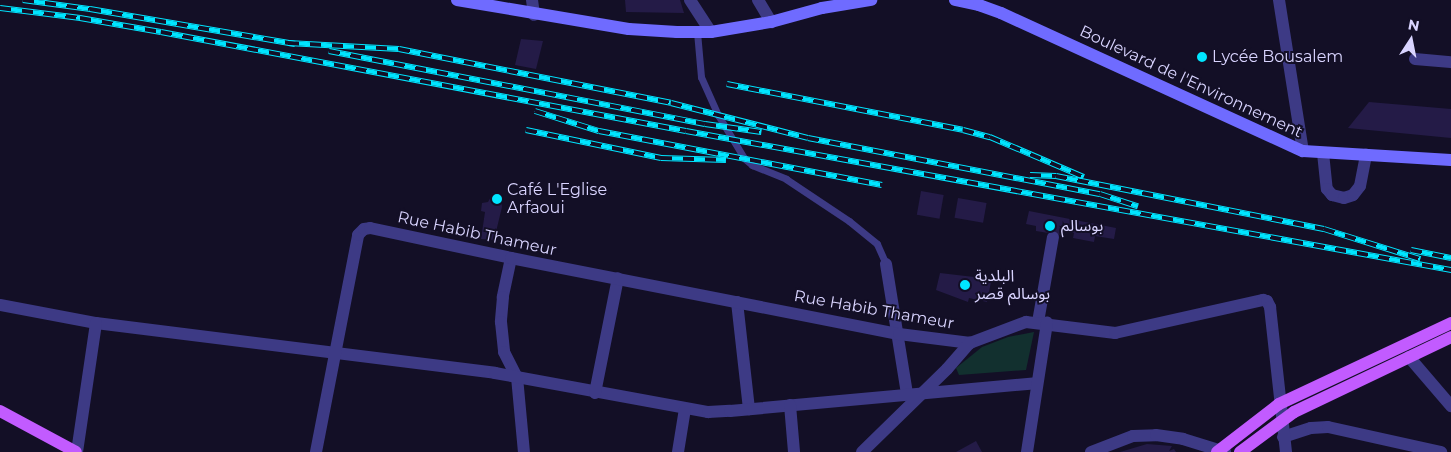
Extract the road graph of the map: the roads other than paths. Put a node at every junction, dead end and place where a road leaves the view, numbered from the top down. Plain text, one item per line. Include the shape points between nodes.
1 (456, 0) edge
2 (532, 0) edge
3 (690, 0) edge
4 (758, 0) edge
5 (871, 0) edge
6 (955, 0) edge
7 (1279, 0) edge
8 (821, 4) edge
9 (534, 15) junction
10 (771, 22) junction
11 (697, 32) junction
12 (711, 32) junction
13 (1415, 59) dead end
14 (1451, 62) edge
15 (1303, 151) junction
16 (1323, 153) junction
17 (1366, 155) junction
18 (1451, 160) edge
19 (1053, 237) dead end
20 (511, 258) junction
21 (886, 264) joint
22 (618, 278) junction
23 (737, 302) junction
24 (0, 304) edge
25 (96, 323) junction
26 (1043, 323) junction
27 (1451, 323) edge
28 (899, 334) junction
29 (1451, 336) edge
30 (970, 343) junction
31 (334, 353) junction
32 (1409, 357) junction
33 (517, 377) junction
34 (1036, 383) junction
35 (595, 393) junction
36 (922, 393) junction
37 (907, 394) junction
38 (1279, 404) junction
39 (790, 405) junction
40 (1451, 406) edge
41 (684, 408) junction
42 (749, 409) junction
43 (0, 411) edge
44 (1281, 420) junction
45 (1283, 438) junction
46 (1221, 451) edge
47 (75, 452) edge
48 (316, 452) edge
49 (524, 452) edge
50 (678, 452) edge
51 (794, 452) edge
52 (862, 452) edge
53 (1028, 452) edge
54 (1091, 452) edge
55 (1240, 452) edge
56 (1286, 452) edge
57 (1441, 452) edge

1 - 9 street
2 - 9 street
3 - 12 street
4 - 10 street
5 - 8 street
6 - 15 street, Boulevard de l'Environnement via 979,4 1001,13
7 - 15 street
8 - 10 street
9 - 11 street via 629,29
10 - 12 street
11 - 12 street
11 - 21 lane via 701,77 718,115 744,158 786,180 849,221 877,244
13 - 14 street
15 - 16 street, Boulevard de l'Environnement
16 - 17 street, Boulevard de l'Environnement
16 - 17 street via 1327,189 1332,195 1344,198 1353,195 1360,186
17 - 18 street, Boulevard de l'Environnement
19 - 26 street
20 - 22 street, Rue Habib Thameur
20 - 31 street, Rue Habib Thameur via 364,228 358,235
20 - 33 street via 501,322 504,352
21 - 28 street
22 - 23 street, Rue Habib Thameur
22 - 35 street
23 - 28 street, Rue Habib Thameur
23 - 42 street
24 - 25 street
25 - 31 street
25 - 47 street
26 - 30 street, Rue Habib Thameur via 1016,324
26 - 34 street
26 - 38 street, Rue Habib Thameur via 1115,333 1259,300 1267,301
27 - 38 main road
28 - 30 street, Rue Habib Thameur
28 - 37 street
29 - 32 main road
30 - 36 street
31 - 33 street
31 - 48 street
32 - 40 street
32 - 44 main road
33 - 35 street
33 - 49 street
34 - 36 street
34 - 53 street
35 - 41 street
36 - 37 street
36 - 52 street
37 - 39 street
38 - 44 street
38 - 46 main road
39 - 42 street
39 - 51 street
41 - 42 street via 708,412
41 - 50 street
43 - 47 main road
44 - 45 street
44 - 55 main road
45 - 56 street
45 - 57 street via 1311,428 1328,427
46 - 54 street via 1183,439 1141,436 1115,441

